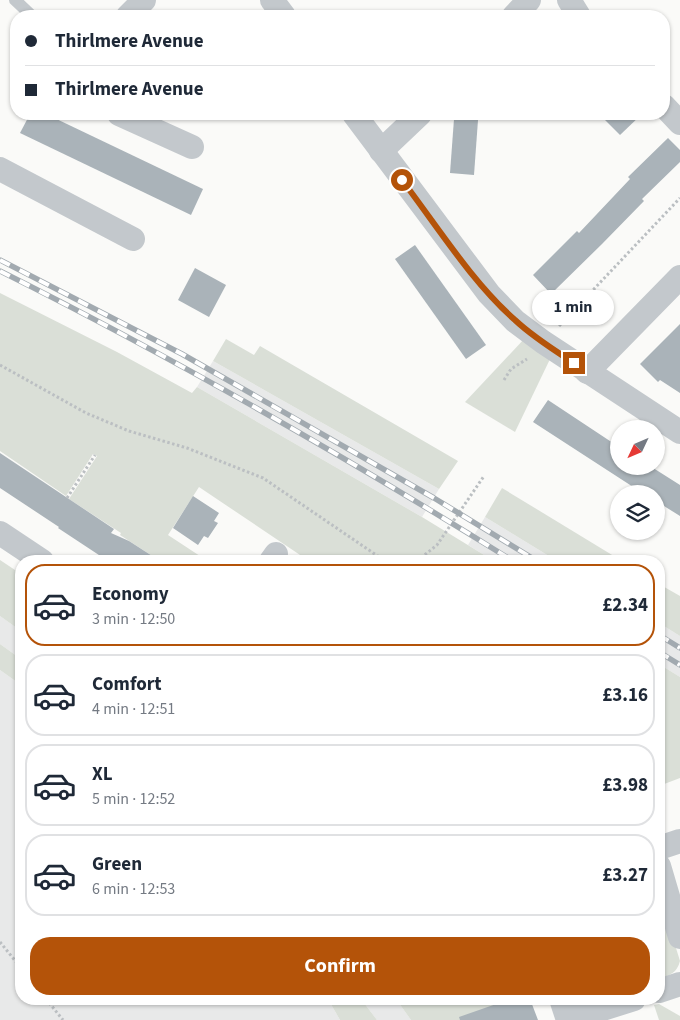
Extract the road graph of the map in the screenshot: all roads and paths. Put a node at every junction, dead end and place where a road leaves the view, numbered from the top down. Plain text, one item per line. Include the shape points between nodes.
1 (15, 0) edge
2 (144, 0) edge
3 (530, 0) edge
4 (26, 10) edge
5 (134, 10) edge
6 (520, 10) edge
7 (670, 112) edge
8 (132, 120) edge
9 (358, 120) edge
10 (414, 120) edge
11 (680, 123) edge
12 (192, 147) dead end
13 (381, 152) junction
14 (0, 169) edge
15 (680, 198) edge
16 (133, 239) dead end
17 (680, 277) edge
18 (545, 344) junction
19 (0, 365) edge
20 (587, 372) junction
21 (504, 380) dead end
22 (680, 432) edge
23 (95, 455) dead end
24 (484, 476) dead end
25 (67, 498) dead end
26 (0, 533) edge
27 (33, 555) edge
28 (377, 555) edge
29 (424, 555) edge
30 (680, 841) edge
31 (665, 846) edge
32 (665, 886) edge
33 (680, 937) edge
34 (0, 942) edge
35 (15, 961) edge
36 (680, 984) edge
37 (665, 989) edge
38 (51, 1005) edge
39 (563, 1005) edge
40 (615, 1005) edge
41 (62, 1020) edge
42 (568, 1020) edge

1 - 4 lane
2 - 5 street
3 - 6 street
7 - 11 street
8 - 12 street
9 - 13 street
10 - 13 street
13 - 18 street via 489,294 515,321
14 - 16 street via 73,218
15 - 18 path
17 - 20 street
18 - 20 street
18 - 21 path via 511,369
19 - 28 path via 86,413 129,432 187,448 263,478
20 - 22 street
23 - 25 path
24 - 29 path via 437,545
26 - 27 street
30 - 31 street
32 - 33 street
34 - 35 path
36 - 37 street
38 - 41 path
39 - 42 street
40 - 42 street

